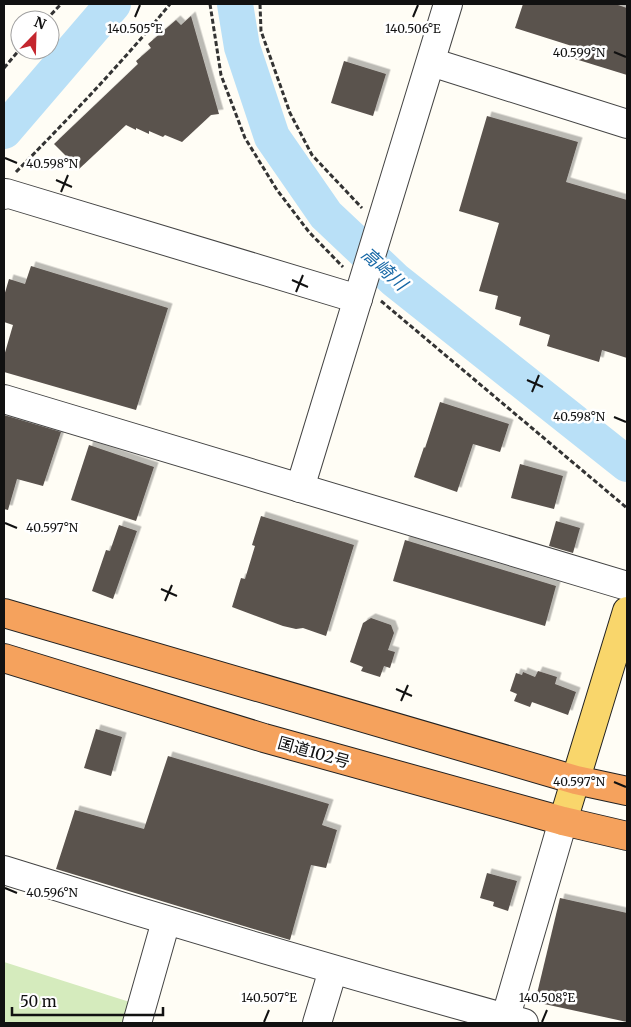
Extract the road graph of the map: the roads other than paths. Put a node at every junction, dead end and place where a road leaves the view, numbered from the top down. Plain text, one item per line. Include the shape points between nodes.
1 (448, 4) edge
2 (431, 62) junction
3 (627, 124) edge
4 (7, 186) edge
5 (361, 290) junction
6 (4, 399) edge
7 (300, 488) junction
8 (627, 586) edge
9 (627, 611) edge
10 (4, 613) edge
11 (4, 658) edge
12 (576, 780) junction
13 (627, 791) edge
14 (563, 821) junction
15 (627, 836) edge
16 (4, 870) edge
17 (166, 921) junction
18 (333, 970) junction
19 (511, 1022) edge
20 (137, 1023) edge
21 (317, 1023) edge

1 - 2 street
2 - 3 street
2 - 5 street
4 - 5 street via 6,193
5 - 7 street
6 - 7 street
7 - 8 street
9 - 12 main road
10 - 12 highway
11 - 14 highway, 国道102号 via 264,738
12 - 13 highway
12 - 14 main road
14 - 15 highway, 国道102号
14 - 19 street
16 - 17 street
17 - 18 street
17 - 20 street
18 - 19 street
18 - 21 street

